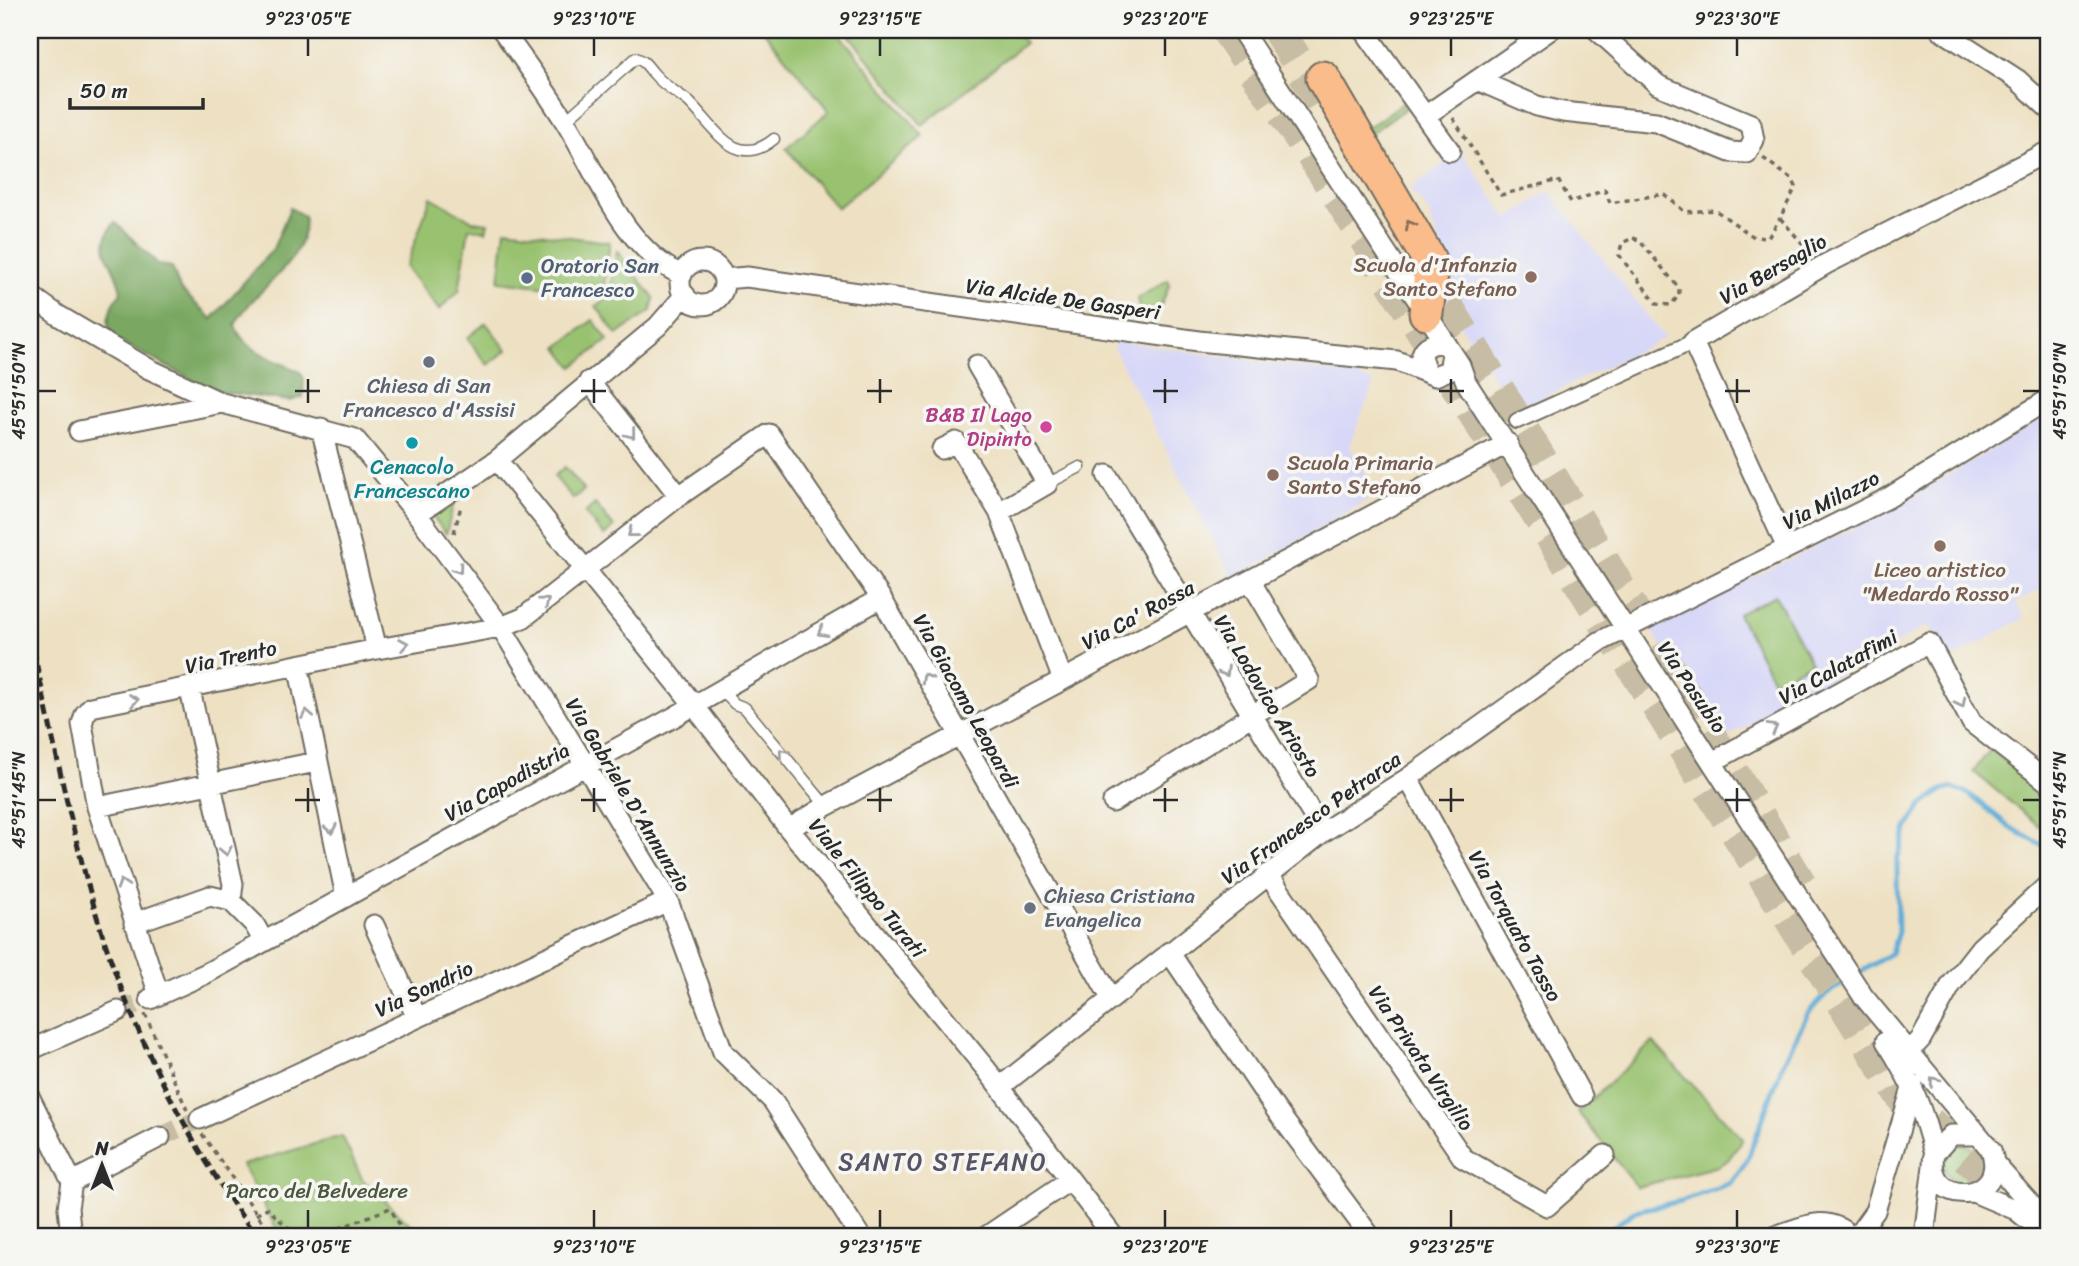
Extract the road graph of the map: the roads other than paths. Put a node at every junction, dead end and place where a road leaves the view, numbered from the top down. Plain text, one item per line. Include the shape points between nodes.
1 (502, 30) edge
2 (1241, 30) edge
3 (1364, 30) edge
4 (1550, 30) edge
5 (1597, 30) edge
6 (1941, 30) edge
7 (1323, 78) tunnel mouth
8 (1477, 80) junction
9 (2049, 109) edge
10 (1425, 116) junction
11 (565, 121) junction
12 (774, 139) dead end
13 (2049, 150) edge
14 (1450, 151) dead end
15 (682, 275) junction
16 (724, 279) junction
17 (30, 295) edge
18 (685, 295) junction
19 (1693, 342) junction
20 (1435, 347) junction
21 (977, 365) dead end
22 (589, 380) junction
23 (2049, 399) edge
24 (222, 403) junction
25 (321, 428) junction
26 (1509, 429) junction
27 (79, 431) dead end
28 (769, 433) joint
29 (942, 449) dead end
30 (497, 460) junction
31 (1080, 467) dead end
32 (1107, 475) dead end
33 (1047, 484) junction
34 (679, 496) junction
35 (999, 512) junction
36 (417, 514) junction
37 (1787, 548) junction
38 (585, 570) junction
39 (1251, 582) junction
40 (881, 598) junction
41 (1190, 613) junction
42 (501, 627) junction
43 (1626, 627) junction
44 (377, 649) junction
45 (298, 665) junction
46 (1063, 680) junction
47 (190, 690) junction
48 (722, 690) junction
49 (693, 706) junction
50 (1253, 716) junction
51 (959, 738) junction
52 (1714, 761) junction
53 (316, 762) junction
54 (584, 765) junction
55 (1408, 778) junction
56 (2049, 783) edge
57 (211, 784) junction
58 (1113, 802) dead end
59 (826, 806) junction
60 (97, 807) junction
61 (789, 829) junction
62 (1323, 832) junction
63 (1268, 874) junction
64 (2049, 884) edge
65 (346, 897) junction
66 (231, 901) junction
67 (668, 901) junction
68 (134, 923) junction
69 (374, 925) dead end
70 (263, 940) junction
71 (1166, 955) junction
72 (155, 997) joint
73 (1111, 998) junction
74 (118, 1011) tunnel mouth
75 (1878, 1017) junction
76 (417, 1018) junction
77 (30, 1050) edge
78 (1909, 1052) junction
79 (1913, 1085) junction
80 (1000, 1087) junction
81 (1582, 1096) dead end
82 (1256, 1097) dead end
83 (30, 1098) edge
84 (200, 1119) tunnel mouth
85 (1976, 1135) junction
86 (160, 1137) tunnel mouth
87 (1605, 1155) dead end
88 (1934, 1160) junction
89 (1994, 1163) junction
90 (1070, 1180) junction
91 (72, 1182) junction
92 (1964, 1192) junction
93 (2049, 1226) edge
94 (1925, 1233) edge
95 (71, 1236) edge
96 (860, 1236) edge
97 (987, 1236) edge
98 (1113, 1236) edge
99 (1370, 1236) edge
100 (1775, 1236) edge
101 (1850, 1236) edge
102 (1857, 1236) edge
103 (2048, 1236) edge

1 - 11 street
2 - 20 street
3 - 10 street
4 - 8 street
5 - 8 street via 1658,85 1751,124 1754,140 1747,153 1730,152 1656,122 1550,109
6 - 9 street via 2018,80
20 -> 7 highway via 1428,258
8 - 10 street
10 - 14 street
11 - 12 lane via 636,58 646,62 654,75 730,145 748,152
11 - 15 street via 642,247 661,266
13 - 19 street, Via Bersaglio via 1822,266
15 - 16 street via 691,264 704,261 717,267
15 - 18 street
16 - 18 street via 722,293 711,303 696,304
16 - 20 street, Via Alcide De Gasperi via 747,277 1199,341 1397,361
17 - 24 street via 149,369
18 - 22 street via 658,326
19 - 26 street, Via Bersaglio
19 - 37 street
20 - 26 street, Via Pasubio
21 - 33 street
22 - 30 street
22 -> 34 street
23 - 37 street, Via Milazzo via 1888,498
24 - 25 street, Via Gabriele D'Annunzio
24 - 27 street
25 - 36 street, Via Gabriele D'Annunzio via 355,439
25 - 44 street
26 - 39 street, Via Ca' Rossa
26 - 43 street, Via Pasubio
28 - 34 street, Via Trento
28 - 40 street, Via Giacomo Leopardi
29 - 35 street via 956,442
30 - 36 street
30 - 38 street, Viale Filippo Turati
31 - 33 lane
32 - 41 street, Via Lodovico Ariosto
33 - 35 street
34 -> 38 street, Via Trento
35 - 46 street
36 -> 42 street, Via Gabriele D'Annunzio
37 - 43 street, Via Milazzo
42 -> 38 street, Via Trento via 523,618
38 - 49 street, Viale Filippo Turati
39 - 41 street, Via Ca' Rossa
39 - 50 street via 1309,680
40 -> 48 street, Via Capodistria
51 -> 40 street, Via Giacomo Leopardi
41 - 46 street, Via Ca' Rossa
41 -> 50 street, Via Lodovico Ariosto
44 -> 42 street, Via Trento
42 - 54 street, Via Gabriele D'Annunzio
43 - 52 street, Via Pasubio
43 - 55 street, Via Francesco Petrarca
44 - 45 street, Via Trento
45 - 47 street, Via Trento
53 -> 45 street
46 - 51 street, Via Ca' Rossa
47 - 57 street
60 -> 47 street, Via Trento via 82,723 85,714 92,707
48 - 49 street, Via Capodistria
59 -> 48 lane via 745,708
49 - 54 street, Via Capodistria
49 - 61 street, Viale Filippo Turati
50 - 58 street
50 - 62 street, Via Lodovico Ariosto
51 - 59 street, Via Ca' Rossa
51 - 73 street, Via Giacomo Leopardi
52 -> 56 street, Via Calatafimi via 1929,643 1972,723
52 - 75 street, Via Pasubio
53 - 57 street
53 -> 65 street
54 - 65 street, Via Capodistria
54 - 67 street, Via Gabriele D'Annunzio
55 - 62 street, Via Francesco Petrarca
55 - 81 street, Via Torquato Tasso
57 - 60 street
57 -> 66 street via 233,884
59 - 61 street, Via Ca' Rossa
68 -> 60 street, Via Trento
61 - 80 street, Viale Filippo Turati
62 - 63 street, Via Francesco Petrarca
63 - 71 street, Via Francesco Petrarca
63 - 87 street, Via Privata Virgilio via 1463,1158 1547,1206
64 - 78 street via 1980,948
65 - 70 street, Via Capodistria
66 - 68 street via 210,896
66 - 70 street
67 - 76 street, Via Sondrio
67 - 96 street, Via Gabriele D'Annunzio via 723,1052 773,1101
68 - 72 street, Via Trento
69 - 76 street
70 - 72 street, Via Capodistria
71 - 73 street, Via Francesco Petrarca
71 - 82 lane
71 - 99 street
73 - 80 street, Via Francesco Petrarca
74 - 77 street
75 - 78 street, Via Pasubio
75 - 79 street, Via Pasubio via 1880,1031
76 - 84 street, Via Sondrio
85 -> 78 street, Via Pasubio
79 - 88 street, Via Pasubio via 1923,1107
79 - 102 street via 1875,1211
80 - 90 street, Viale Filippo Turati
83 - 91 street
85 - 88 street via 1951,1135
85 - 89 street via 1987,1143
86 - 91 street
88 - 92 street via 1940,1183
88 - 94 street
89 - 92 street via 1988,1181
89 - 93 street
90 - 97 street
90 - 98 street, Viale Filippo Turati
91 - 95 street via 68,1208
92 - 94 street via 1938,1207
92 - 103 street via 2016,1210
100 - 101 street via 1817,1223 1838,1224

